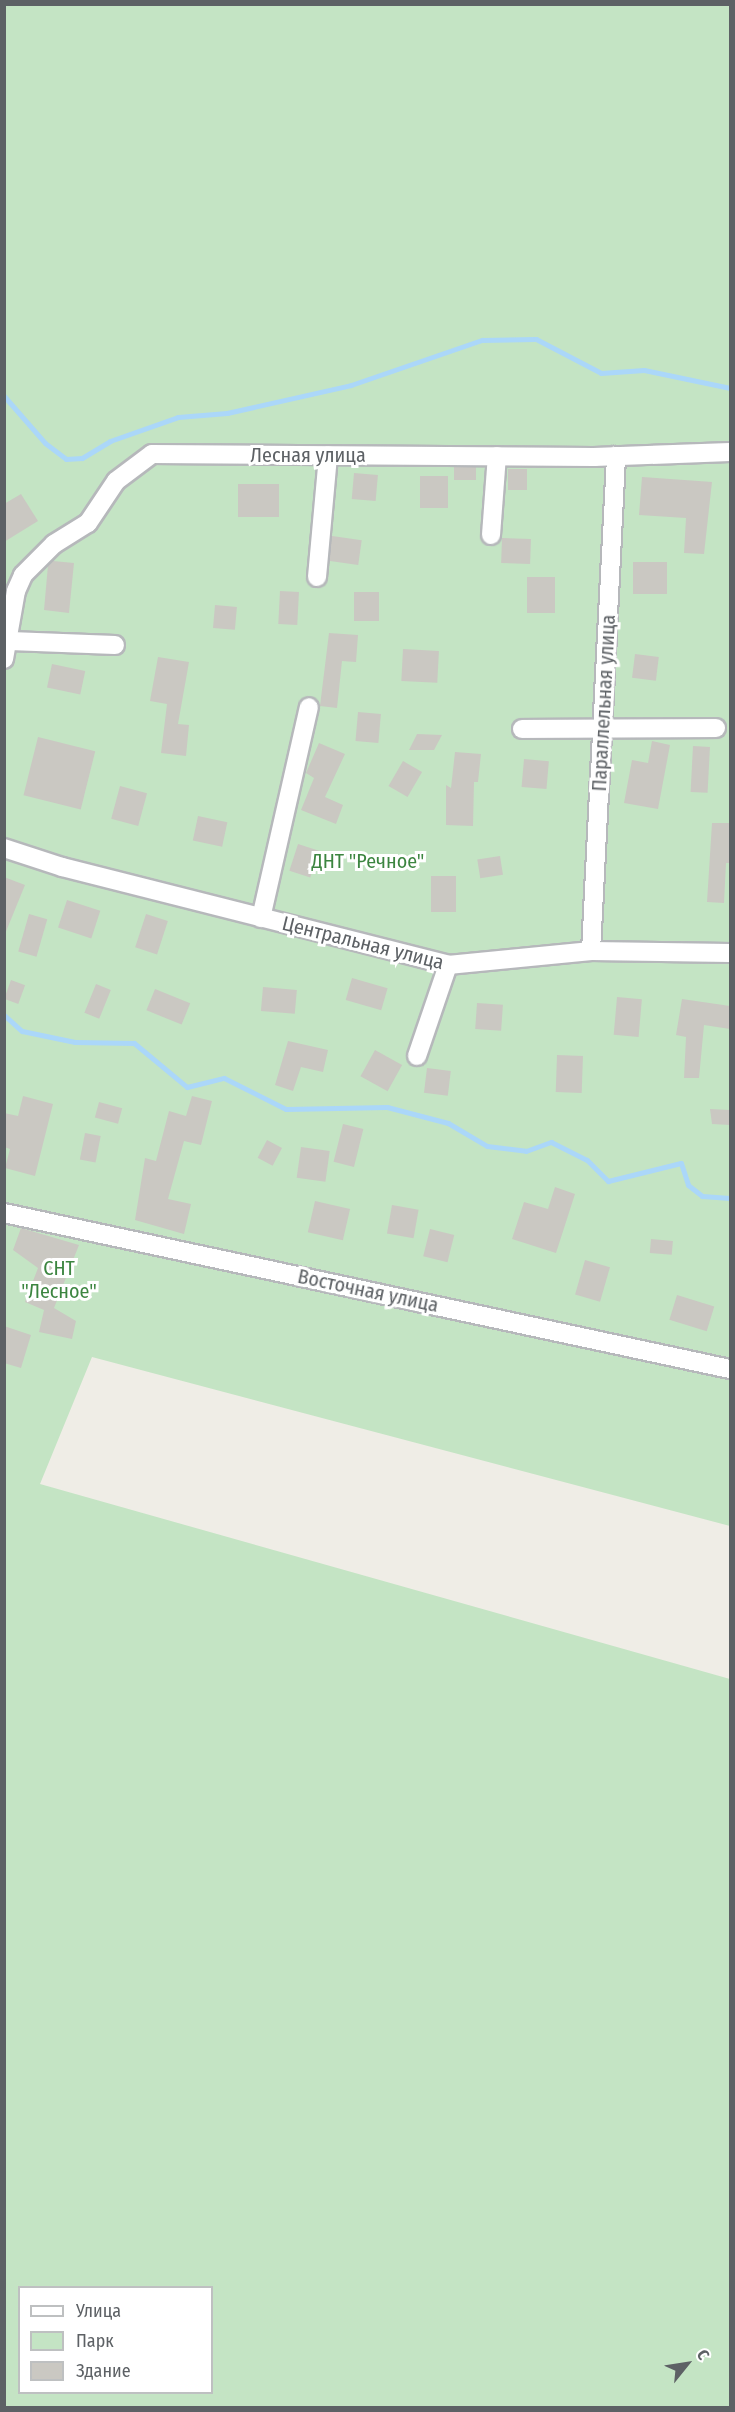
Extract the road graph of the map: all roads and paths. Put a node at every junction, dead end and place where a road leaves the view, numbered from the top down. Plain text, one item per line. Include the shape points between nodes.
1 (730, 452) edge
2 (328, 455) junction
3 (497, 456) junction
4 (616, 456) junction
5 (491, 535) dead end
6 (317, 577) dead end
7 (10, 587) edge
8 (10, 641) junction
9 (115, 645) dead end
10 (4, 659) edge
11 (309, 707) dead end
12 (603, 727) junction
13 (716, 728) dead end
14 (522, 729) dead end
15 (4, 848) edge
16 (261, 918) junction
17 (591, 951) junction
18 (730, 954) edge
19 (448, 965) junction
20 (417, 1056) dead end
21 (4, 1213) edge
22 (730, 1369) edge

1 - 4 street, Лесная улица
2 - 3 street, Лесная улица
2 - 6 street
2 - 7 street, Лесная улица via 152,454 116,481 88,523 35,561
3 - 4 street, Лесная улица
3 - 5 street
4 - 12 street, Параллельная улица
7 - 8 street, Лесная улица
8 - 9 street
8 - 10 street, Лесная улица
11 - 16 street
12 - 13 street
12 - 14 street
12 - 17 street, Параллельная улица
15 - 16 street, Центральная улица
16 - 19 street, Центральная улица
17 - 18 street, Центральная улица
17 - 19 street, Центральная улица
19 - 20 street
21 - 22 street, Восточная улица

